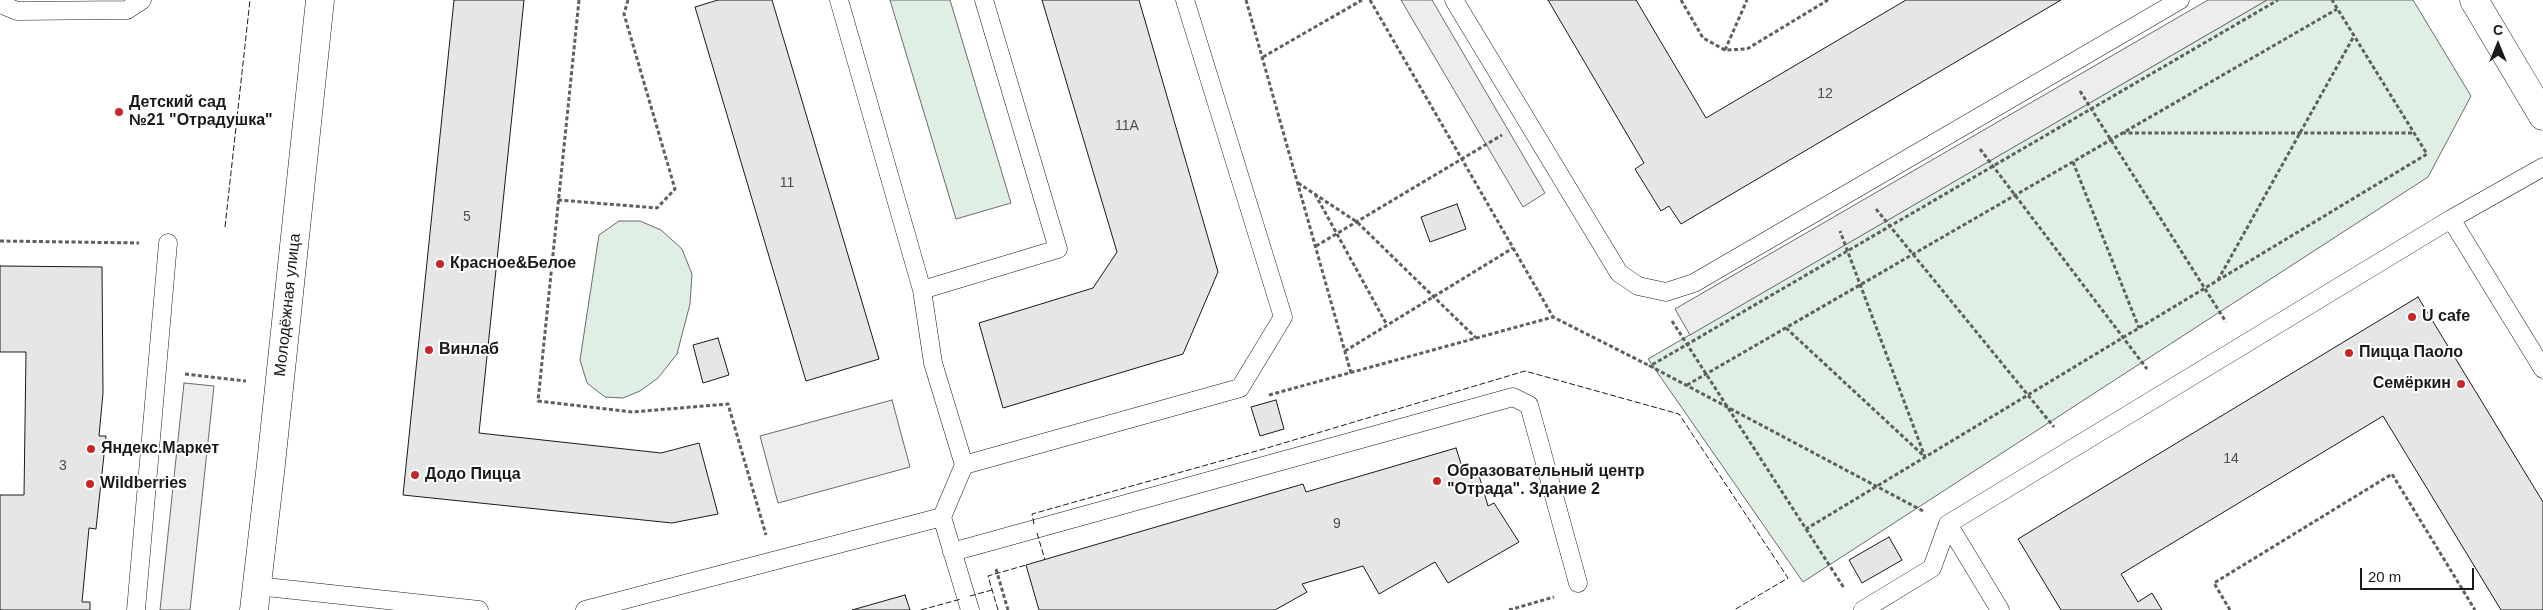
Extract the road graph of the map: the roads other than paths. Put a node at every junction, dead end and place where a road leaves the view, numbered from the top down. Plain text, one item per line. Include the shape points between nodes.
1 (3, 0) edge
2 (142, 0) edge
3 (320, 0) edge
4 (839, 0) edge
5 (984, 0) edge
6 (1185, 0) edge
7 (1454, 0) edge
8 (2180, 0) edge
9 (2474, 0) edge
10 (2543, 116) edge
11 (2543, 167) edge
12 (2451, 219) junction
13 (168, 243) road end
14 (922, 290) junction
15 (2543, 369) edge
16 (964, 465) junction
17 (942, 517) junction
18 (1948, 524) junction
19 (952, 552) junction
20 (1578, 582) road end
21 (255, 598) edge
22 (136, 610) edge
23 (479, 610) edge
24 (585, 610) edge
25 (970, 610) edge
26 (1862, 610) edge
27 (2000, 610) edge

1 - 2 lane via 5,6 17,11 127,10
3 - 21 street, Молодёжная улица
4 - 14 lane
5 - 14 lane via 1058,249
6 - 16 lane via 1283,317 1240,388
7 - 8 lane via 1619,272 1638,286 1666,292 1694,283
9 - 10 street
11 - 12 lane
12 - 15 lane
12 - 18 lane
13 - 22 lane
14 - 16 lane via 934,363
16 - 17 lane
17 - 19 lane
17 - 24 lane
18 - 26 lane via 1932,568
18 - 27 lane
19 - 20 lane via 1513,396 1529,405
19 - 25 lane
21 - 23 lane

